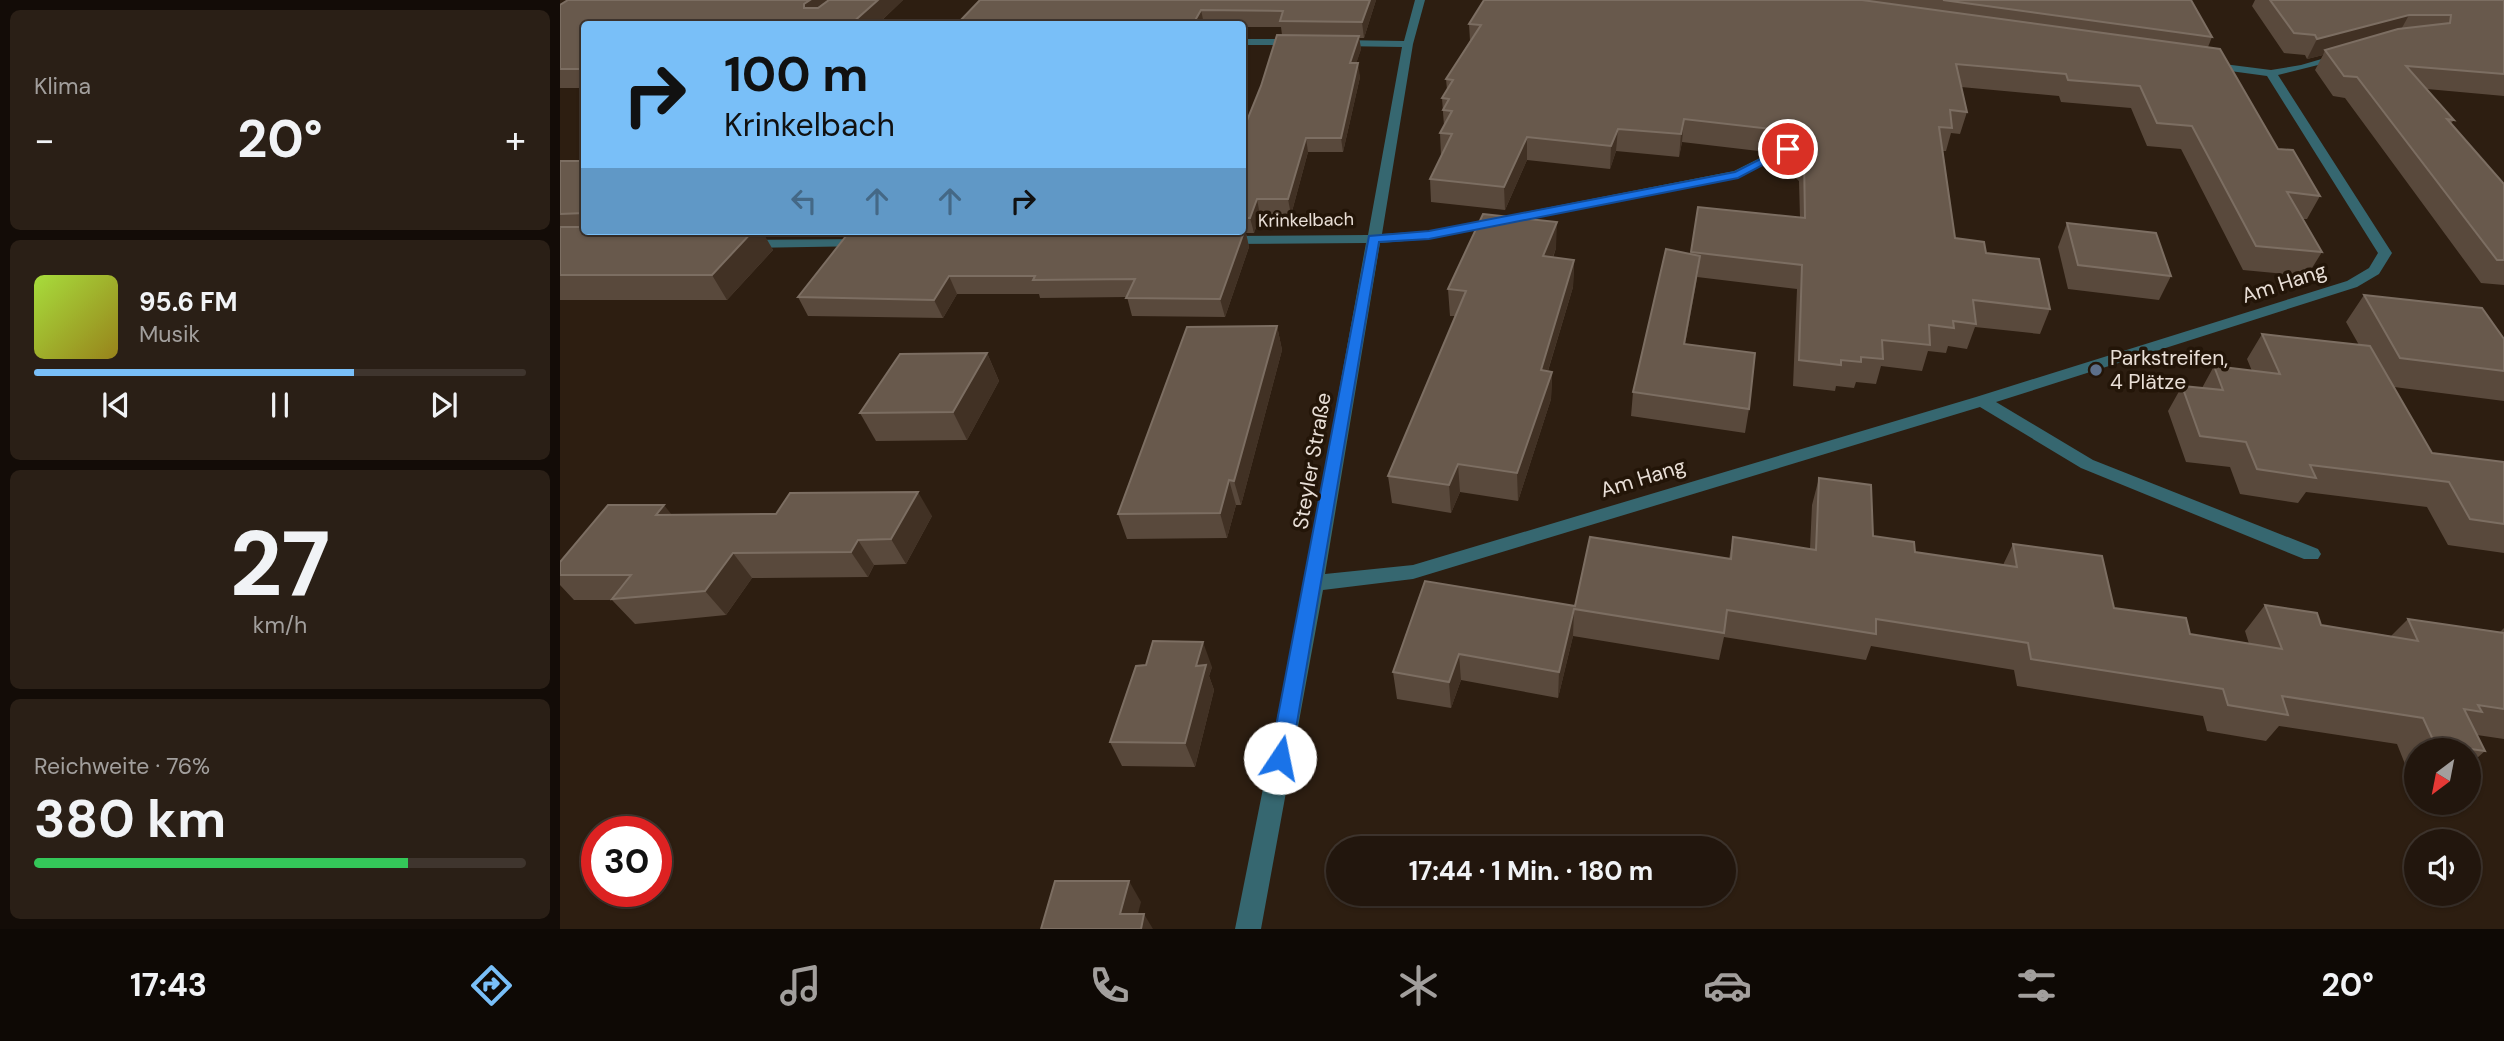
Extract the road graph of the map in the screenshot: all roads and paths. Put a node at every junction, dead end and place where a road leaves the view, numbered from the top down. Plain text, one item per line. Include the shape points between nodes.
1 (1420, 0) edge
2 (1246, 42) edge
3 (1311, 43) edge
4 (1325, 43) edge
5 (1408, 44) junction
6 (2350, 54) edge
7 (2193, 63) edge
8 (2272, 73) junction
9 (1788, 149) edge
10 (1373, 239) junction
11 (1210, 240) edge
12 (881, 243) edge
13 (727, 244) edge
14 (1982, 401) junction
15 (2311, 554) dead end
16 (1314, 583) junction
17 (1248, 929) edge

1 - 5 street, Steyler Straße
2 - 3 street
4 - 5 street
5 - 10 street, Steyler Straße
6 - 8 street
7 - 8 street
8 - 14 street, Am Hang via 2385,253 2374,271 2300,302
9 - 10 street, Krinkelbach via 1738,174 1429,235
10 - 11 street, Krinkelbach
10 - 16 street, Steyler Straße
12 - 13 street
14 - 15 street via 2087,464
14 - 16 street, Am Hang via 1413,572
16 - 17 street, Steyler Straße

